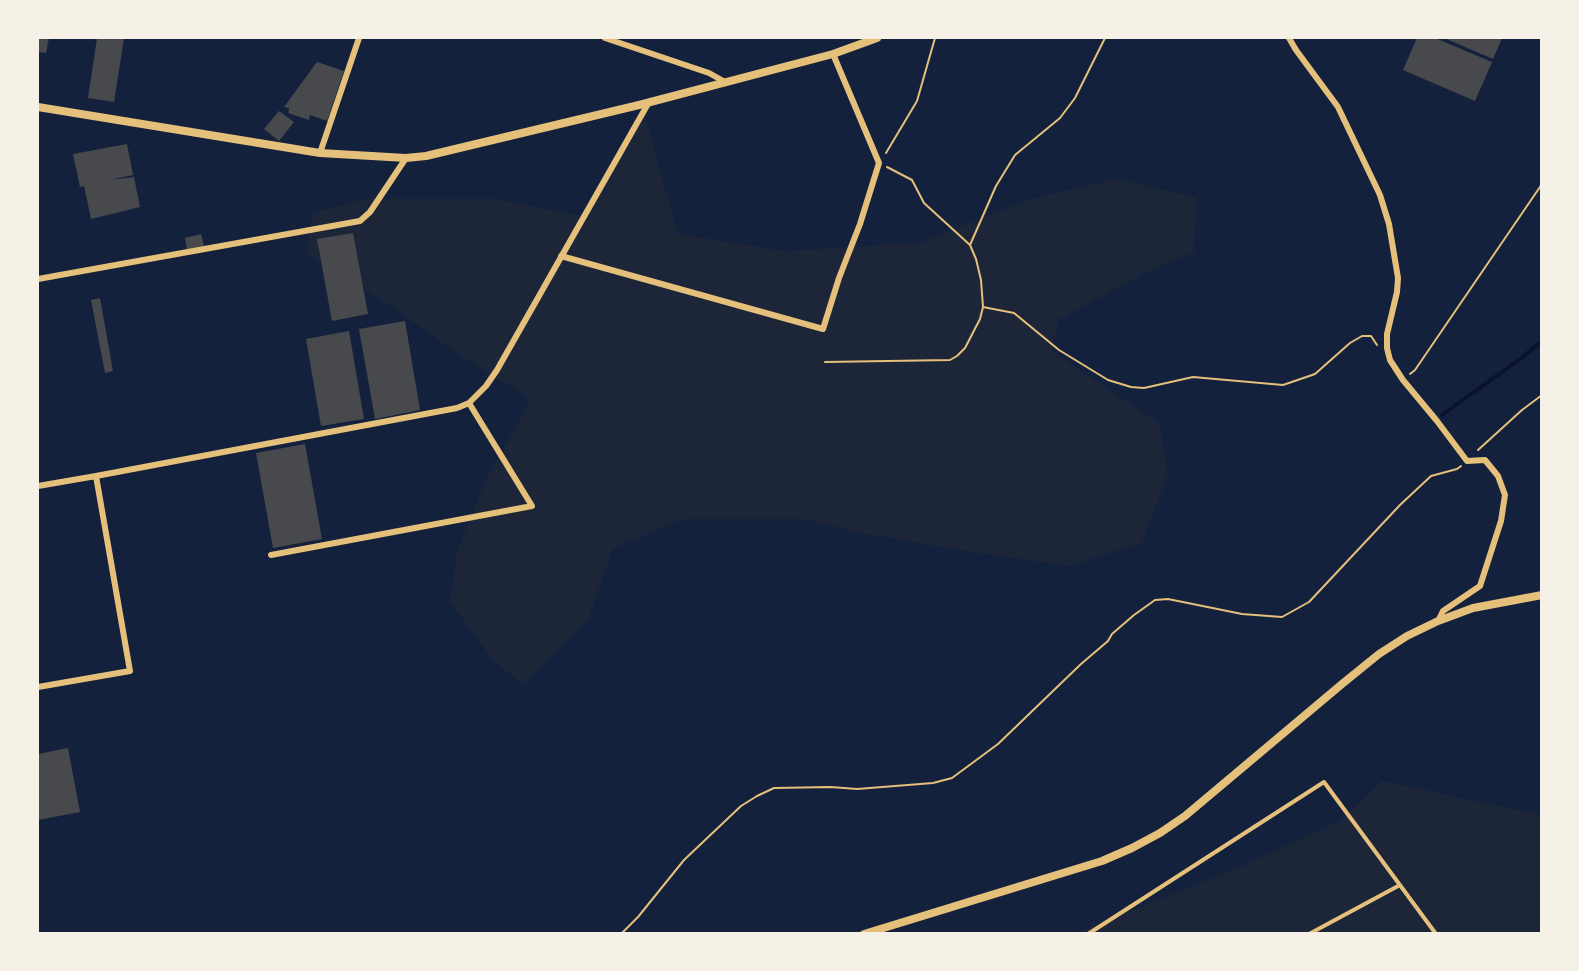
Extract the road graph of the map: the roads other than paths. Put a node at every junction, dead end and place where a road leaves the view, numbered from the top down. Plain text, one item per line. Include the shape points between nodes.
1 (359, 38) edge
2 (605, 38) edge
3 (636, 38) edge
4 (877, 38) edge
5 (1290, 38) edge
6 (633, 47) junction
7 (833, 54) junction
8 (725, 82) junction
9 (650, 102) junction
10 (38, 107) edge
11 (320, 153) junction
12 (406, 158) junction
13 (561, 256) junction
14 (38, 279) edge
15 (469, 403) junction
16 (96, 476) junction
17 (38, 486) edge
18 (271, 555) dead end
19 (1542, 595) edge
20 (1438, 621) junction
21 (38, 687) edge
22 (1400, 885) junction
23 (864, 933) edge
24 (1088, 933) edge
25 (1309, 933) edge
26 (1436, 933) edge

1 - 11 street
2 - 6 street
3 - 6 street
4 - 7 street
5 - 20 street via 1338,107 1380,195 1398,278 1387,334 1390,360 1467,461 1485,460 1498,476 1505,495 1501,521 1480,586 1443,611
6 - 8 street
7 - 8 street
7 - 13 street via 879,163 823,329
8 - 9 street
9 - 12 street via 447,153
9 - 13 street
10 - 11 street
11 - 12 street
12 - 14 street via 360,221
13 - 15 street via 497,370
15 - 16 street
15 - 18 street via 532,506
16 - 17 street
16 - 21 street via 130,671
19 - 20 street via 1473,608
20 - 23 street via 1379,654 1160,833 1102,861
22 - 24 lane via 1324,782
22 - 25 lane
22 - 26 lane

